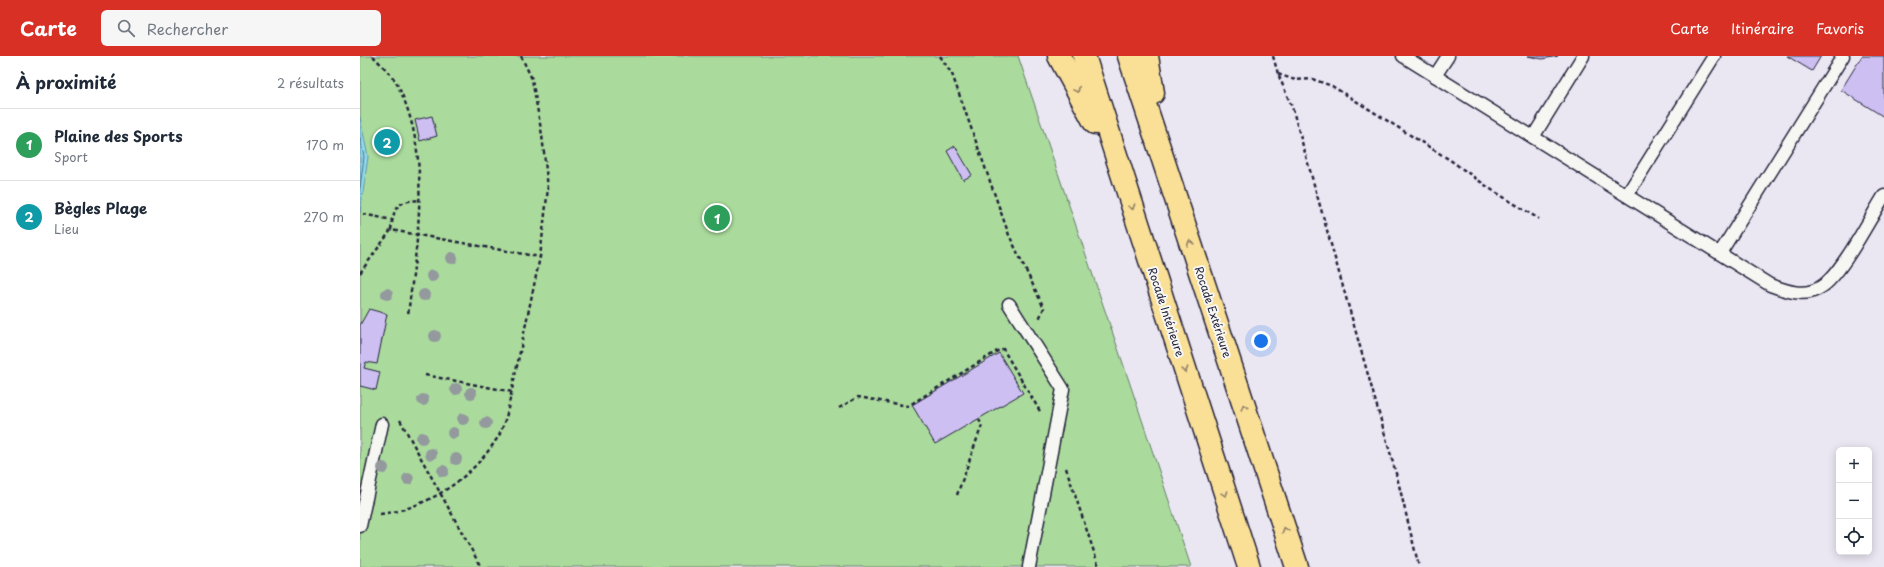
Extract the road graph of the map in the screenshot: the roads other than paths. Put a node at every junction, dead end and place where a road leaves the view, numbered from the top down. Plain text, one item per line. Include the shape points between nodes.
1 (1059, 56) edge
2 (1084, 56) edge
3 (1129, 56) edge
4 (1147, 56) edge
5 (1402, 56) edge
6 (1448, 56) edge
7 (1584, 56) edge
8 (1714, 56) edge
9 (1843, 56) edge
10 (1435, 76) junction
11 (1533, 137) junction
12 (1164, 162) junction
13 (1120, 170) junction
14 (1627, 195) junction
15 (1884, 196) edge
16 (1720, 253) junction
17 (1009, 304) dead end
18 (382, 424) dead end
19 (361, 521) edge
20 (1029, 567) edge
21 (1248, 567) edge
22 (1297, 567) edge

1 -> 13 highway
2 - 13 highway, Rocade Intérieure
3 - 12 highway, Rocade Extérieure
4 - 12 highway
5 - 10 lane
6 - 10 lane
7 - 11 lane
8 - 14 lane
9 - 16 lane
10 - 11 lane
11 - 14 lane
22 -> 12 highway, Rocade Extérieure
13 -> 21 highway, Rocade Intérieure
14 - 16 lane
15 - 16 lane via 1835,274 1820,288 1802,293 1787,291 1770,285
17 - 20 lane via 1063,389
18 - 19 lane

